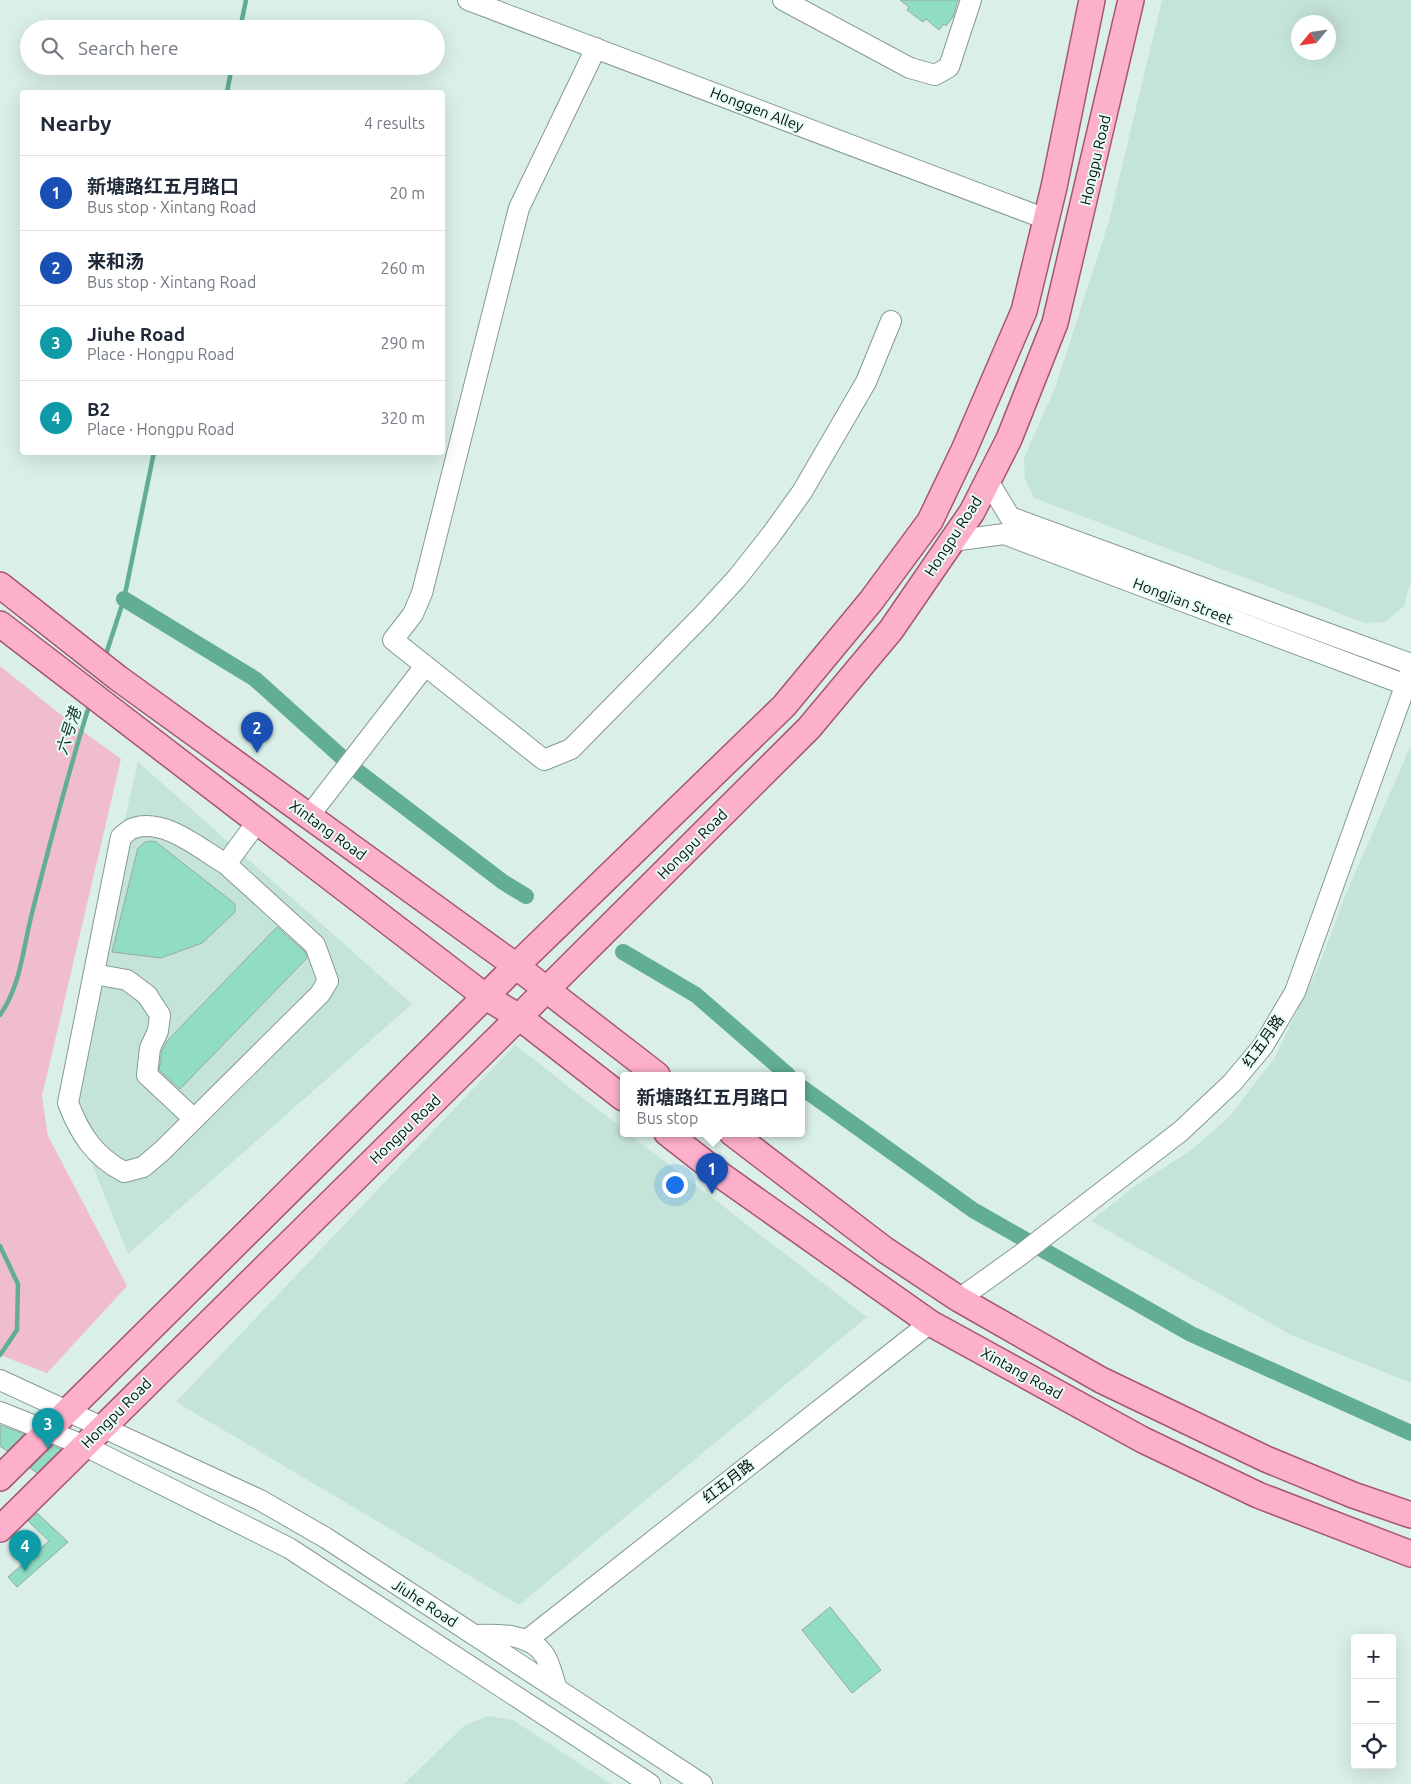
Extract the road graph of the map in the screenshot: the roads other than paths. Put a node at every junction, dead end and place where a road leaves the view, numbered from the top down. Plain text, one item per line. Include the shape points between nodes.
1 (468, 0) edge
2 (784, 0) edge
3 (971, 0) edge
4 (1092, 0) edge
5 (1131, 0) edge
6 (596, 48) junction
7 (1046, 219) junction
8 (891, 321) dead end
9 (988, 480) junction
10 (952, 541) junction
11 (0, 585) edge
12 (0, 624) edge
13 (1411, 664) edge
14 (425, 666) junction
15 (1410, 681) edge
16 (308, 816) junction
17 (257, 822) junction
18 (226, 864) junction
19 (516, 966) junction
20 (94, 974) junction
21 (545, 990) junction
22 (486, 996) junction
23 (519, 1017) junction
24 (653, 1072) edge
25 (620, 1096) edge
26 (194, 1120) junction
27 (672, 1137) edge
28 (737, 1137) edge
29 (959, 1299) junction
30 (930, 1323) junction
31 (3, 1381) edge
32 (67, 1410) junction
33 (0, 1412) edge
34 (102, 1426) junction
35 (46, 1430) junction
36 (83, 1445) junction
37 (0, 1478) edge
38 (1411, 1515) edge
39 (0, 1529) edge
40 (1411, 1554) edge
41 (474, 1635) junction
42 (527, 1640) junction
43 (557, 1689) junction
44 (650, 1784) edge
45 (702, 1784) edge

1 - 6 street, Honggen Alley
2 - 3 street via 910,68 935,75 949,67
4 - 7 main road, Hongpu Road
5 - 9 main road, Hongpu Road via 1055,323 1009,439
6 - 7 street, Honggen Alley
6 - 14 street via 519,208 422,593 413,614 393,640
7 - 19 main road, Hongpu Road via 1024,311 930,521 871,601 784,706
8 - 14 street via 866,382 802,492 771,535 703,616 571,749 544,760
9 - 10 main road, Hongpu Road
9 - 13 street, Hongjian Street via 1010,517
10 - 15 street, Hongjian Street via 1004,534
10 - 21 main road, Hongpu Road via 891,630 809,728
11 - 16 main road, Xintang Road via 72,644
12 - 17 main road
14 - 16 street
15 - 29 street, 红五月路 via 1295,992 1263,1046 1232,1083 1180,1131
16 - 19 main road, Xintang Road
17 - 18 street
17 - 22 main road
18 - 20 street via 176,834 154,826 133,828 121,836
18 - 26 street via 315,944 328,981 320,994
19 - 21 main road, Xintang Road
19 - 22 main road, Hongpu Road
20 - 26 street via 127,980 147,995 160,1015 158,1031 150,1048 148,1075
20 - 26 street via 68,1103 77,1128 104,1161 124,1172 143,1168
21 - 23 main road, Hongpu Road
21 - 24 main road, Xintang Road
22 - 23 main road
22 - 32 main road, Hongpu Road
23 - 25 main road
23 - 34 main road, Hongpu Road
27 - 30 main road, Xintang Road
28 - 29 main road via 885,1250
29 - 38 main road via 1102,1380 1266,1459
30 - 40 main road, Xintang Road via 1143,1440 1258,1495
30 - 42 street, 红五月路
31 - 32 street, Jiuhe Road
32 - 34 street, Jiuhe Road
32 - 35 main road, Hongpu Road
33 - 35 street, Jiuhe Road
34 - 36 main road, Hongpu Road
34 - 41 street, Jiuhe Road via 260,1500 326,1538
35 - 36 street, Jiuhe Road
35 - 37 main road, Hongpu Road
36 - 39 main road, Hongpu Road
36 - 44 street, Jiuhe Road via 289,1548
41 - 42 street via 503,1634
41 - 43 street, Jiuhe Road
42 - 43 street via 545,1655
43 - 45 street, Jiuhe Road

